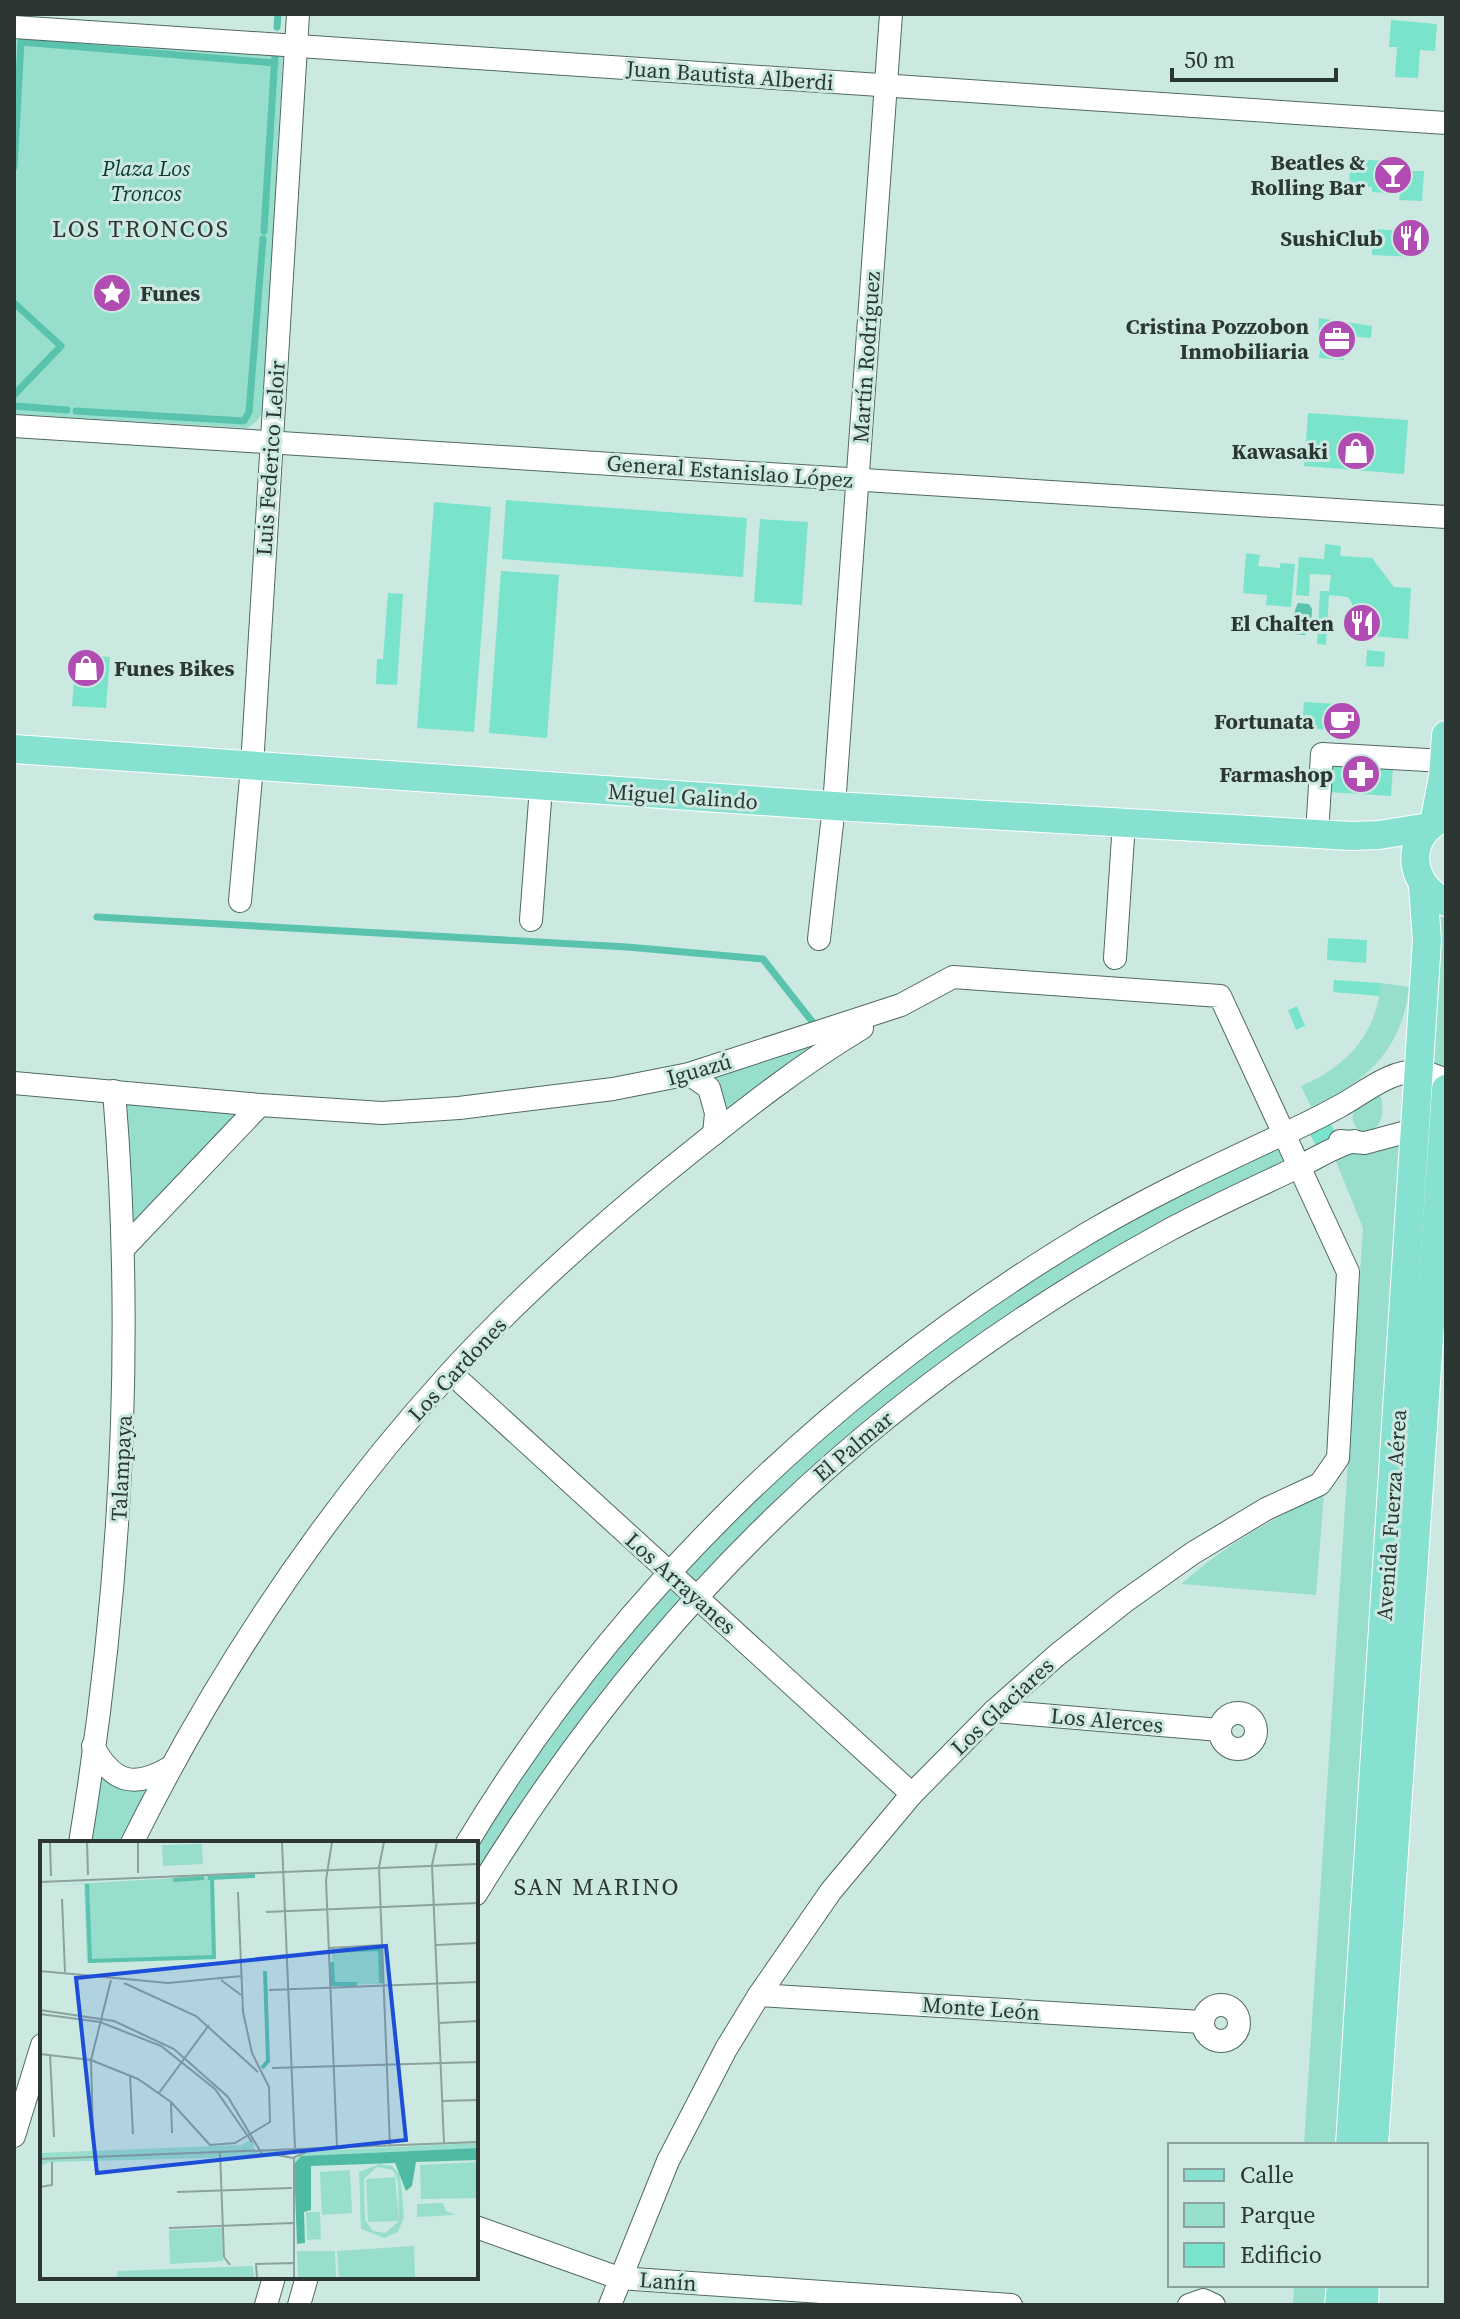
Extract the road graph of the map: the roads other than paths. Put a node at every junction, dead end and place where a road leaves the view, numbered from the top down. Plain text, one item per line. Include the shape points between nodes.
1 (298, 14) edge
2 (891, 14) edge
3 (14, 27) edge
4 (296, 46) junction
5 (886, 86) junction
6 (1446, 123) edge
7 (14, 426) edge
8 (271, 442) junction
9 (857, 479) junction
10 (1446, 517) edge
11 (1445, 748) edge
12 (14, 749) edge
13 (252, 766) junction
14 (541, 787) junction
15 (834, 806) junction
16 (1124, 822) junction
17 (1437, 822) edge
18 (1317, 834) junction
19 (1352, 836) junction
20 (1429, 888) edge
21 (240, 901) dead end
22 (531, 920) dead end
23 (819, 939) dead end
24 (1115, 958) dead end
25 (901, 1005) junction
26 (689, 1074) junction
27 (1433, 1075) edge
28 (14, 1083) edge
29 (1446, 1089) edge
30 (114, 1091) junction
31 (260, 1105) junction
32 (1339, 1107) junction
33 (1444, 1122) junction
34 (1416, 1129) junction
35 (714, 1134) junction
36 (1284, 1134) junction
37 (1354, 1141) junction
38 (1299, 1166) junction
39 (124, 1248) junction
40 (451, 1373) junction
41 (1423, 1391) edge
42 (669, 1572) junction
43 (696, 1596) junction
44 (994, 1711) junction
45 (1220, 1730) dead end
46 (93, 1746) junction
47 (169, 1768) junction
48 (912, 1794) junction
49 (80, 1841) edge
50 (133, 1841) edge
51 (468, 1841) edge
52 (478, 1891) edge
53 (1378, 1899) junction
54 (759, 1995) junction
55 (1202, 2022) dead end
56 (40, 2061) edge
57 (14, 2136) edge
58 (1350, 2143) edge
59 (1374, 2143) edge
60 (478, 2228) edge
61 (619, 2278) junction
62 (273, 2279) edge
63 (306, 2279) edge
64 (266, 2305) edge
65 (299, 2305) edge
66 (610, 2305) edge
67 (1011, 2305) edge
68 (1189, 2305) edge
69 (1214, 2305) edge

1 - 4 street, Luis Federico Leloir
2 - 5 street, Martín Rodríguez
3 - 4 street, Juan Bautista Alberdi
4 - 5 street, Juan Bautista Alberdi
4 - 8 street, Luis Federico Leloir
5 - 6 street, Juan Bautista Alberdi
5 - 9 street, Martín Rodríguez
7 - 8 street, General Estanislao López
8 - 9 street, General Estanislao López
8 - 13 street, Luis Federico Leloir
9 - 10 street, General Estanislao López
9 - 15 street, Martín Rodríguez
11 - 17 main road, Avenida Fuerza Aérea
11 - 18 street via 1322,754
12 - 13 main road, Miguel Galindo
13 - 14 main road, Miguel Galindo
13 - 21 street, Luis Federico Leloir
14 - 15 main road, Miguel Galindo
14 - 22 street
15 - 16 main road, Miguel Galindo
15 - 23 street, Martín Rodríguez
16 - 18 main road, Miguel Galindo
16 - 24 street
17 - 19 main road, Miguel Galindo
17 - 20 main road, Avenida Fuerza Aérea via 1420,837 1415,850 1414,863
18 - 19 main road, Miguel Galindo
19 - 20 main road, Miguel Galindo via 1377,846
20 - 27 main road, Avenida Fuerza Aérea
25 - 26 street, Iguazú
25 - 35 street, Los Cardones via 819,1054
25 - 36 street, Iguazú via 953,977 1220,996
26 - 31 street, Iguazú via 459,1108 382,1113
26 - 35 street via 709,1088 716,1113
27 - 32 street, El Palmar via 1389,1078
27 - 34 main road, Avenida Fuerza Aérea
28 - 30 street, Iguazú
29 - 33 main road, Avenida Fuerza Aérea
30 - 31 street, Iguazú
30 - 39 street, Talampaya
31 - 39 street
32 - 36 street, El Palmar
32 - 36 street, El Palmar via 1302,1117
33 - 34 street, El Palmar
33 - 41 main road, Avenida Fuerza Aérea
34 - 37 street, El Palmar via 1365,1143
34 - 41 main road, Avenida Fuerza Aérea
35 - 40 street, Los Cardones via 601,1226
36 - 38 street, Los Glaciares
36 - 42 street, El Palmar via 1090,1232 934,1335 824,1422
37 - 38 street, El Palmar
37 - 38 street, El Palmar via 1339,1141
38 - 43 street, El Palmar via 1109,1263 957,1363 849,1448
38 - 44 street, Los Glaciares via 1348,1272 1338,1458 1320,1484 1266,1509 1124,1602
39 - 46 street, Talampaya via 117,1546
40 - 42 street, Los Arrayanes
40 - 47 street, Los Cardones via 374,1463 301,1561
41 - 53 main road, Avenida Fuerza Aérea
42 - 43 street, Los Arrayanes
42 - 51 street, El Palmar via 543,1728
43 - 48 street, Los Arrayanes
43 - 52 street, El Palmar via 572,1748
44 - 45 street, Los Alerces
44 - 48 street, Los Glaciares
46 - 47 street via 104,1767 125,1780 148,1780
46 - 49 street, Talampaya
47 - 50 street, Los Cardones
48 - 54 street, Los Glaciares via 831,1891
53 - 58 main road, Avenida Fuerza Aérea
53 - 59 main road, Avenida Fuerza Aérea
54 - 55 street, Monte León
54 - 61 street, Los Glaciares via 675,2147
56 - 57 street
60 - 61 street, Lanín
61 - 66 street, Los Glaciares
61 - 67 street, Lanín
62 - 64 street
63 - 65 street
68 - 69 street via 1203,2300

